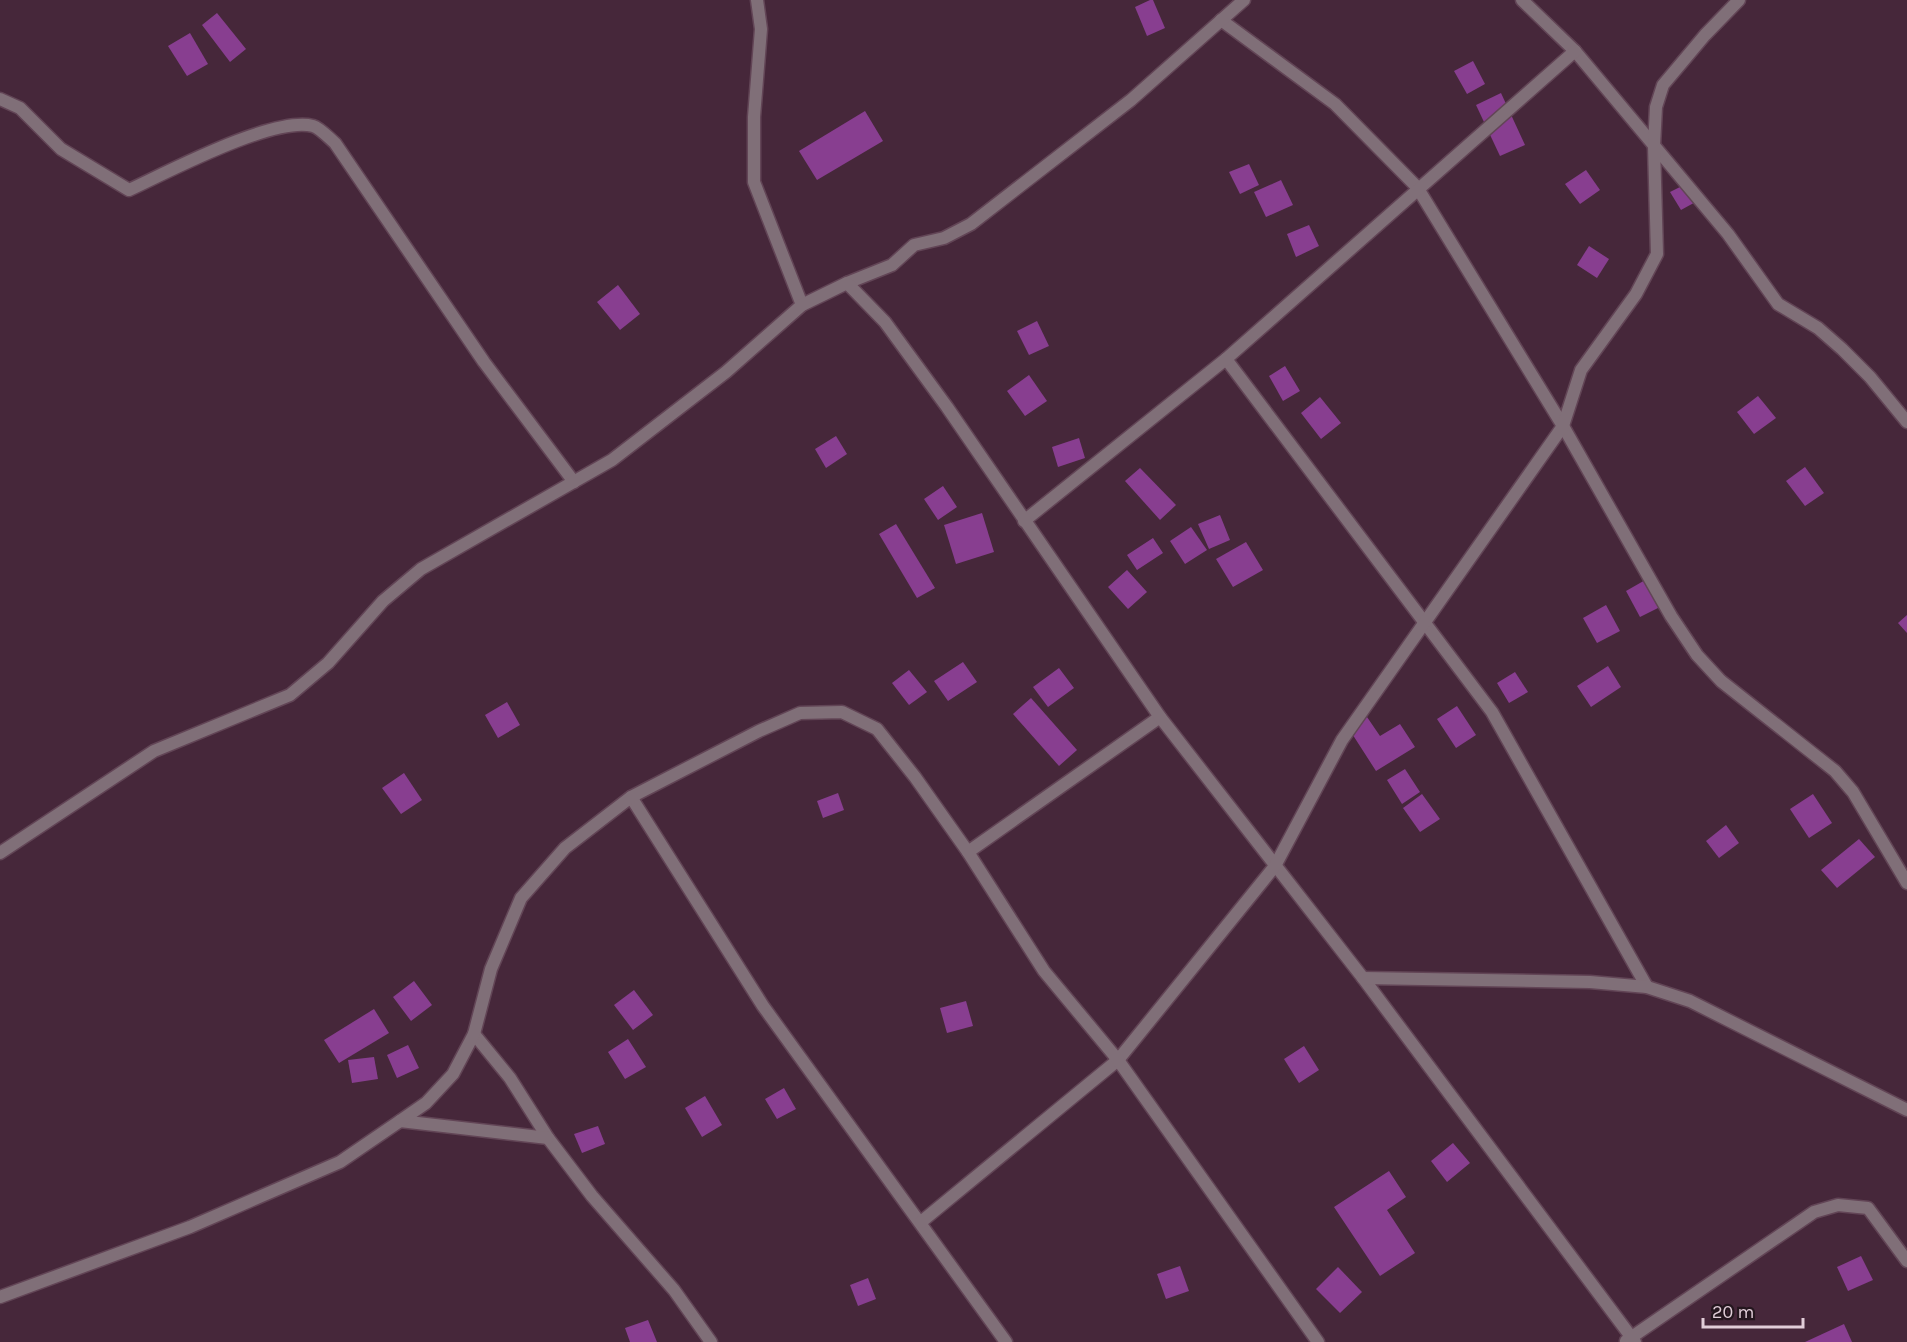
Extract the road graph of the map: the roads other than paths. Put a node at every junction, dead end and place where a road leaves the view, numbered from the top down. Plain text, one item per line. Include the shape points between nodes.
1 (757, 0) edge
2 (1244, 0) edge
3 (1522, 0) edge
4 (1739, 0) edge
5 (1221, 20) junction
6 (1575, 51) junction
7 (0, 99) edge
8 (1654, 146) junction
9 (1417, 188) junction
10 (847, 283) junction
11 (802, 305) junction
12 (1226, 359) junction
13 (1907, 422) edge
14 (1563, 426) junction
15 (574, 482) junction
16 (1024, 521) junction
17 (1426, 624) junction
18 (1160, 717) junction
19 (631, 797) junction
20 (968, 852) junction
21 (0, 853) edge
22 (1275, 866) junction
23 (1907, 883) edge
24 (1363, 978) junction
25 (1647, 987) junction
26 (474, 1034) junction
27 (1118, 1060) junction
28 (1906, 1108) edge
29 (400, 1120) junction
30 (548, 1138) junction
31 (921, 1222) junction
32 (1907, 1261) edge
33 (0, 1297) edge
34 (1630, 1340) edge
35 (711, 1342) edge
36 (1006, 1342) edge
37 (1318, 1342) edge

1 - 11 street via 761,29 754,182
2 - 5 street
3 - 6 street
4 - 8 street via 1663,85 1656,107
5 - 9 street via 1335,104
5 - 10 street via 1131,100 971,224 944,238 914,245 892,265
6 - 8 street
6 - 9 street
7 - 15 street via 20,108 61,148 129,190 249,137 286,126 314,126 335,143 484,362
8 - 13 street via 1728,234 1779,304 1818,328 1842,349
8 - 14 street via 1657,254 1636,294 1581,369
9 - 12 street
9 - 14 street
10 - 11 street
10 - 16 street via 885,322
11 - 15 street via 726,372 612,460
12 - 16 street
12 - 17 street
14 - 17 street
14 - 23 street via 1697,655 1721,681 1835,771 1853,792
15 - 21 street via 421,569 383,601 328,663 290,695 154,751
16 - 18 street
17 - 22 street via 1342,740
17 - 25 street via 1492,712
18 - 20 street
18 - 22 street
19 - 20 street via 800,713 842,712 877,729
19 - 26 street via 565,848 521,898 491,969
19 - 31 street via 763,1006
20 - 27 street via 1044,971
22 - 24 street
22 - 27 street
24 - 25 street via 1590,982
24 - 34 street
25 - 28 street via 1700,1006
26 - 29 street via 453,1074 426,1103
26 - 30 street via 510,1078
27 - 31 street
27 - 37 street
29 - 30 street
29 - 33 street via 340,1162 190,1227
30 - 35 street via 592,1196 675,1290
31 - 36 street
32 - 34 street via 1868,1209 1838,1205 1814,1212

